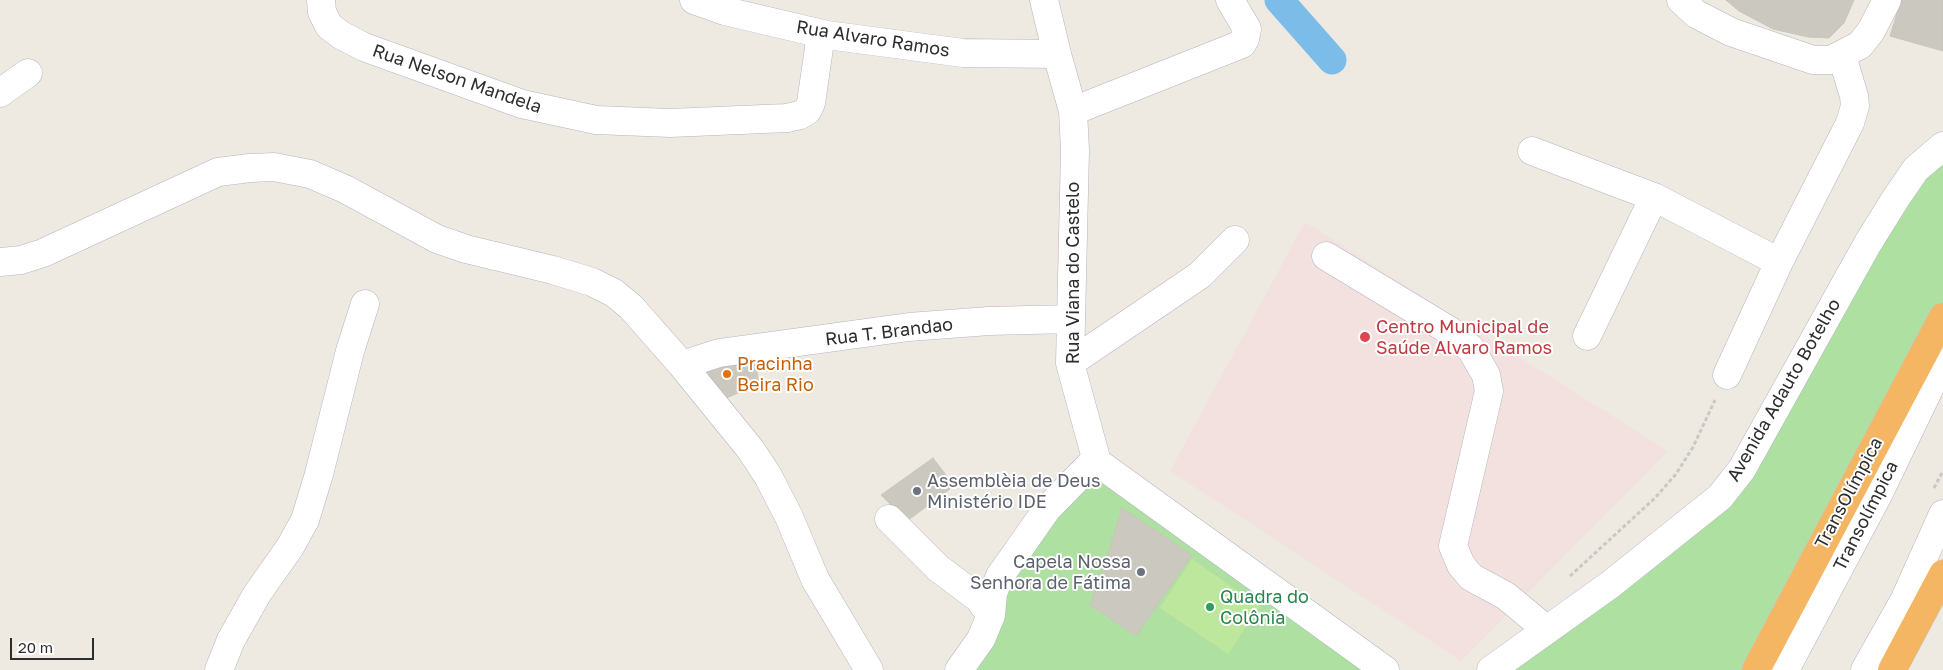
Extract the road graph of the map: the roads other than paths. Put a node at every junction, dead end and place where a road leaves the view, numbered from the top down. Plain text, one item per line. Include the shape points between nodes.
1 (321, 0) edge
2 (694, 0) edge
3 (1044, 0) edge
4 (1230, 0) edge
5 (1681, 0) edge
6 (1887, 0) edge
7 (821, 34) junction
8 (1057, 54) junction
9 (1842, 56) junction
10 (28, 73) dead end
11 (0, 92) edge
12 (1073, 111) junction
13 (1941, 147) edge
14 (1532, 151) dead end
15 (1654, 197) junction
16 (1236, 240) dead end
17 (1326, 256) dead end
18 (0, 262) edge
19 (1779, 262) junction
20 (365, 304) dead end
21 (1943, 317) edge
22 (1070, 319) junction
23 (1587, 336) dead end
24 (1943, 360) edge
25 (1070, 363) junction
26 (682, 365) junction
27 (1727, 375) road end
28 (1097, 462) junction
29 (1943, 514) edge
30 (889, 519) dead end
31 (1943, 574) edge
32 (991, 615) junction
33 (1547, 630) junction
34 (219, 670) edge
35 (870, 670) edge
36 (959, 670) edge
37 (1385, 670) edge
38 (1491, 670) edge
39 (1756, 670) edge
40 (1785, 670) edge
41 (1865, 670) edge
42 (1892, 670) edge

1 - 7 street, Rua Nelson Mandela via 322,12 329,26 364,47 522,104 596,120 670,123 800,116 811,103
2 - 7 street, Rua Alvaro Ramos via 725,11
3 - 8 street, Rua Viana do Castelo
4 - 12 street via 1247,29 1242,44
5 - 9 street via 1696,14 1718,26 1790,54 1814,60
6 - 9 street via 1860,45
7 - 8 street, Rua Alvaro Ramos via 963,53
8 - 12 street, Rua Viana do Castelo
9 - 19 street via 1855,106 1850,123
10 - 11 street
12 - 22 street, Rua Viana do Castelo via 1075,150
13 - 33 street, Avenida Adauto Botelho via 1916,169 1891,206 1742,469 1726,490 1685,527
14 - 15 street
15 - 19 street
15 - 23 street
16 - 25 street via 1200,275
17 - 33 street via 1450,331 1470,349 1486,375 1489,391 1453,546 1461,565 1471,577 1506,596
18 - 26 street via 43,254 218,172 274,168 310,174 466,250 592,282 614,293 631,307
19 - 27 street
20 - 34 street via 305,520 257,594 231,640
21 - 39 highway, TransOlímpica
22 - 25 street, Rua Viana do Castelo
22 - 26 street, Rua T. Brandao via 909,327 719,353
24 - 40 street, Transolímpica via 1879,493
25 - 28 street, Rua Viana do Castelo
26 - 35 street via 768,476 815,579
28 - 32 street via 1090,465 1047,510 1000,576
28 - 37 street
29 - 41 street via 1904,601
30 - 32 street via 938,568 978,598
31 - 42 highway
32 - 36 street via 981,639
33 - 38 street, Avenida Adauto Botelho

